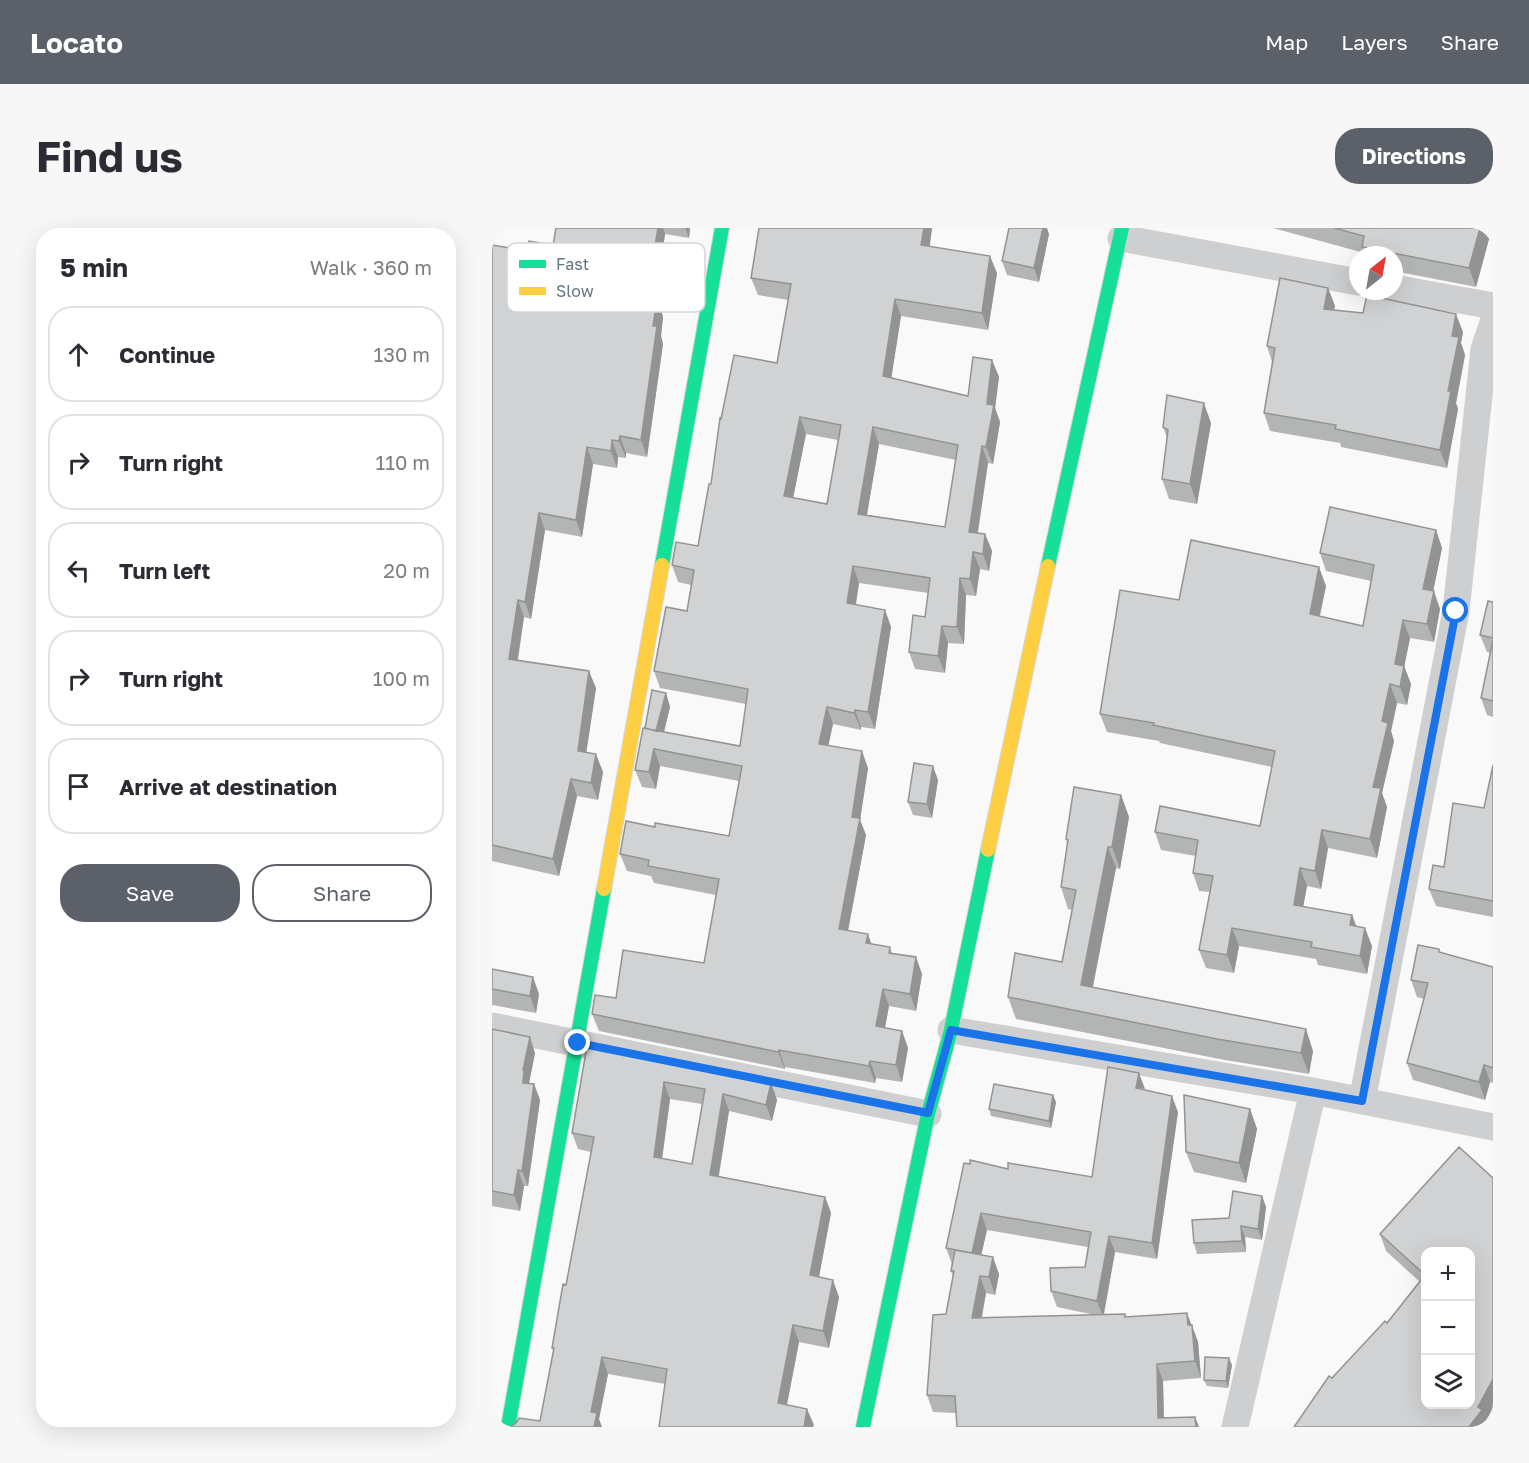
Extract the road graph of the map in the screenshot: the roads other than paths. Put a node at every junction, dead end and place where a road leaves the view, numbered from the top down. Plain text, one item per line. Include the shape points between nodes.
1 (722, 228) edge
2 (1121, 233) edge
3 (1349, 280) edge
4 (1403, 290) edge
5 (1493, 306) edge
6 (1493, 323) edge
7 (492, 1026) edge
8 (951, 1030) junction
9 (578, 1043) junction
10 (1313, 1091) junction
11 (1362, 1101) junction
12 (928, 1113) junction
13 (1493, 1126) edge
14 (508, 1427) edge
15 (863, 1427) edge
16 (1235, 1427) edge

1 - 9 street
2 - 3 street
2 - 8 street
4 - 5 street
6 - 11 street via 1484,349 1456,611
7 - 9 street
8 - 10 street
8 - 12 street
9 - 12 street
9 - 14 street
10 - 11 street
10 - 16 street
11 - 13 street
12 - 15 street

